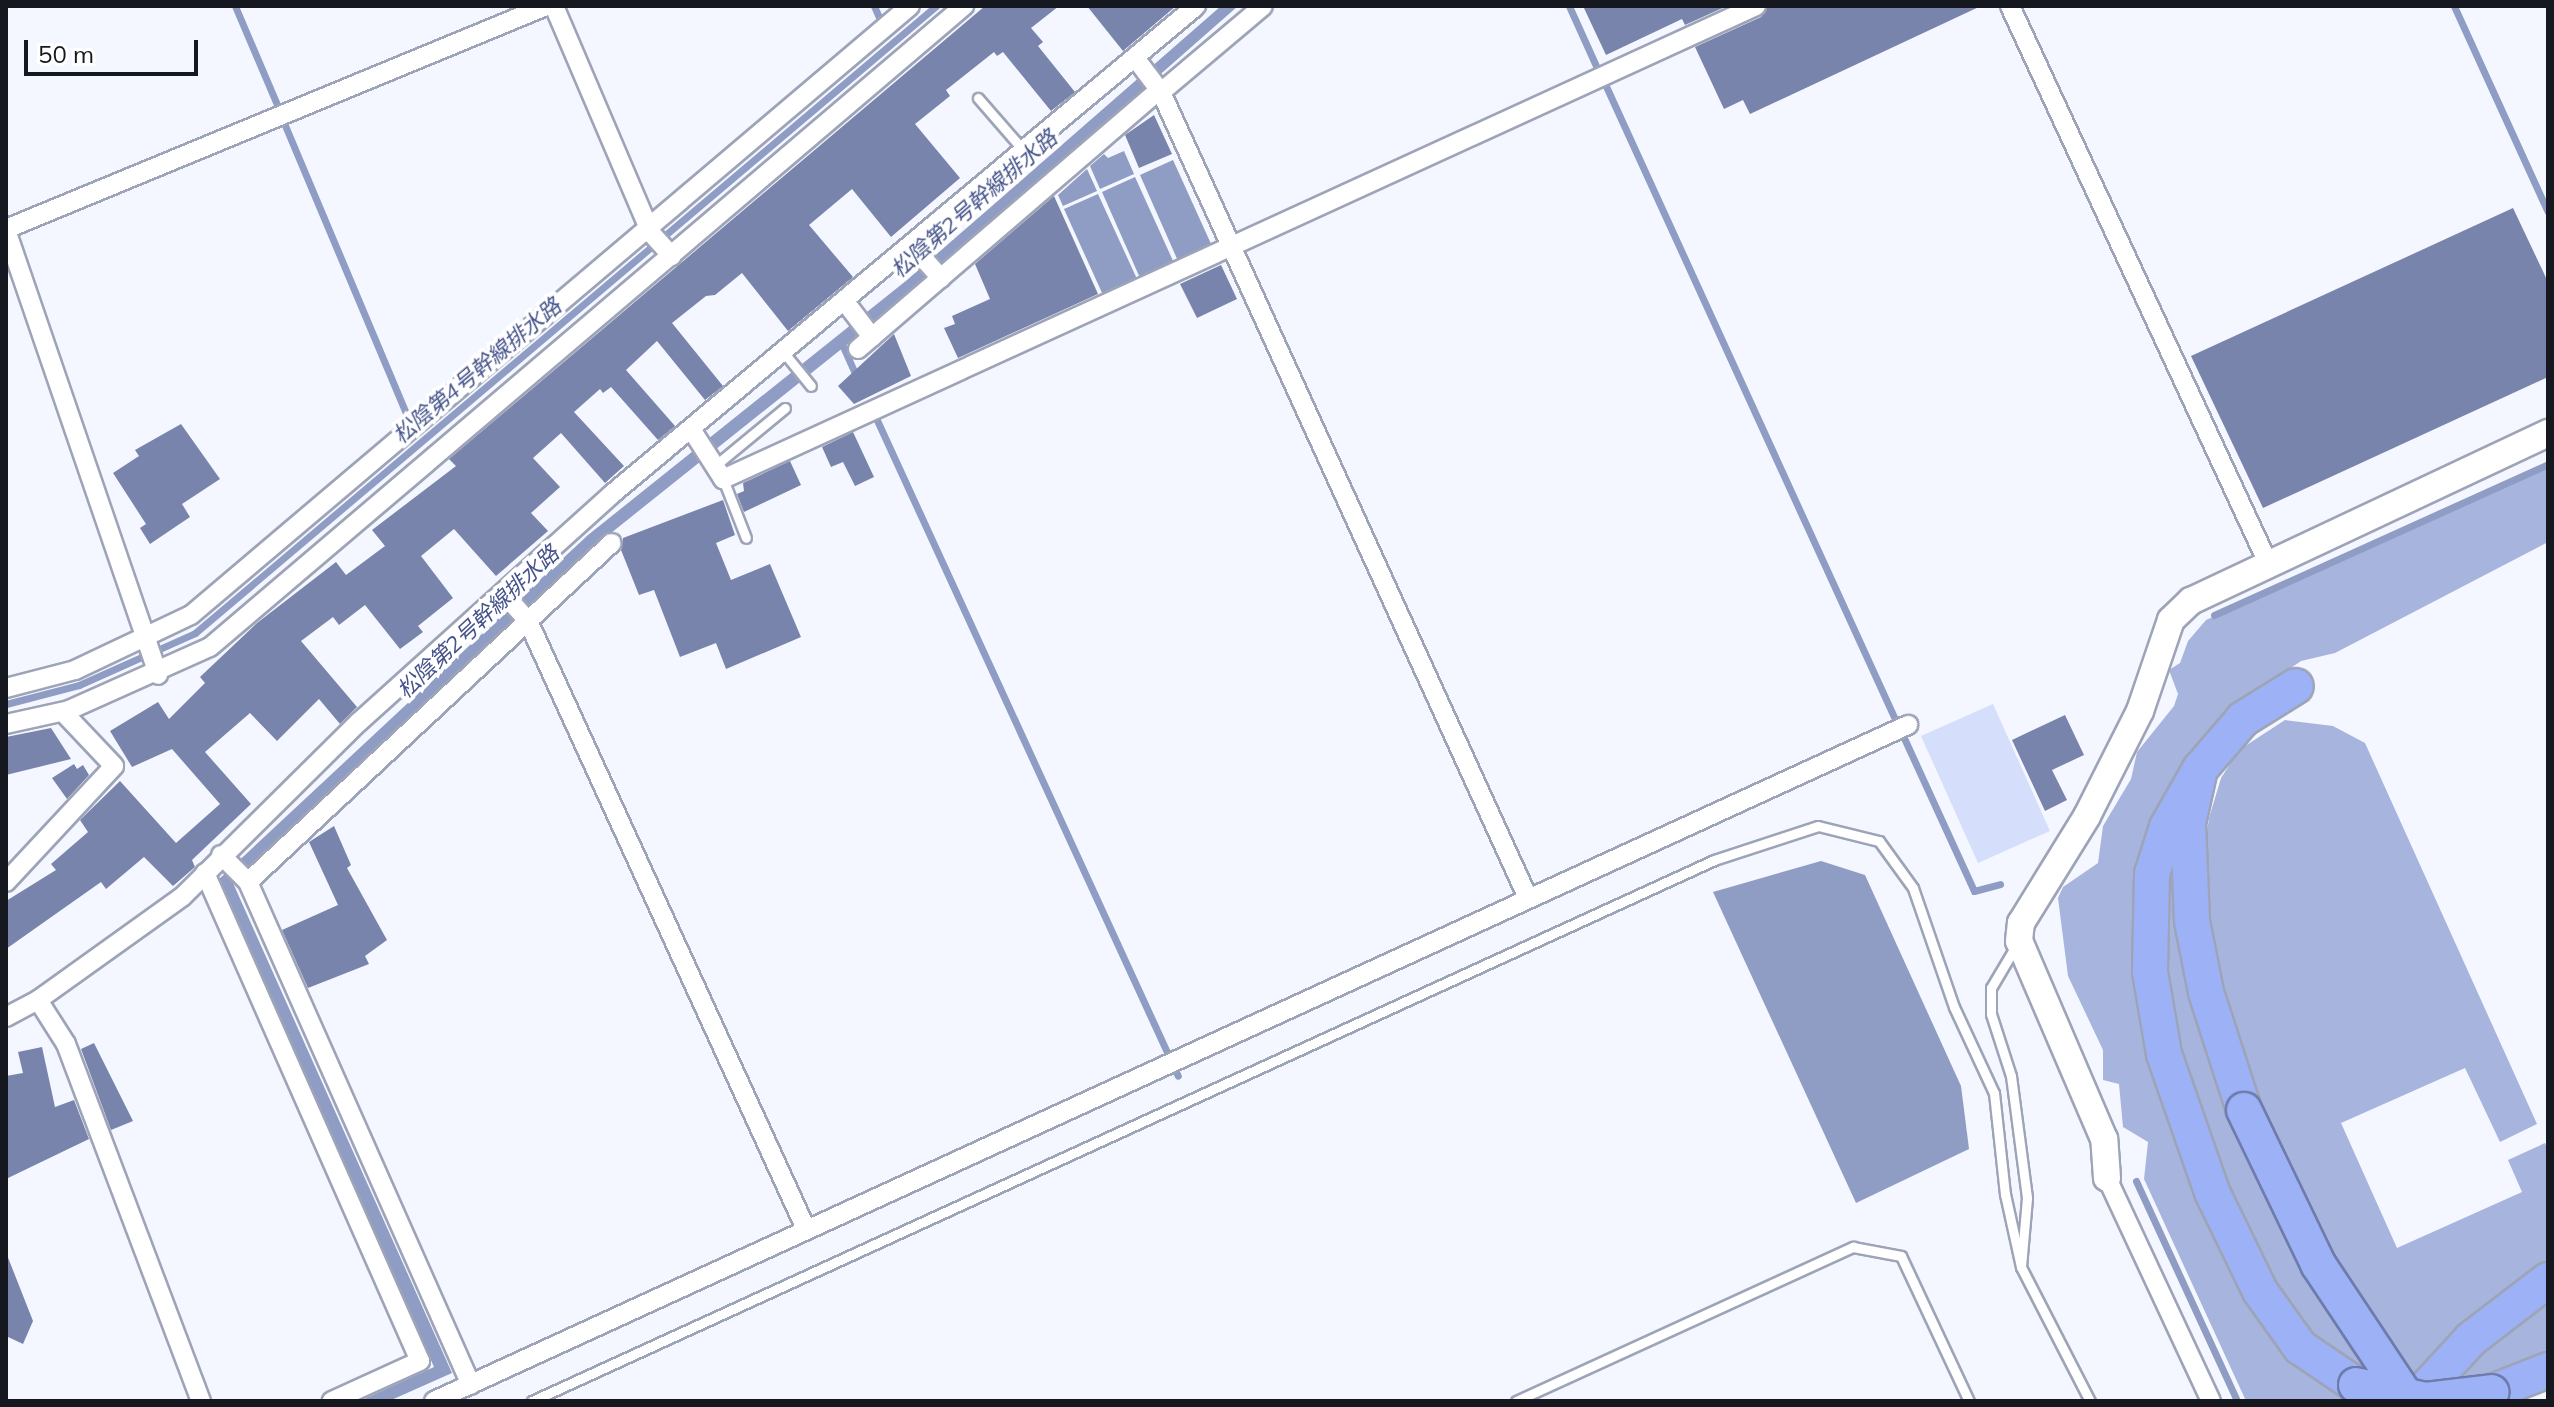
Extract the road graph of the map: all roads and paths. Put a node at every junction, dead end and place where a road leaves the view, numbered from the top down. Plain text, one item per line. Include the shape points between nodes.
1 (546, 6) edge
2 (554, 6) edge
3 (910, 6) edge
4 (964, 6) edge
5 (1196, 6) edge
6 (1263, 6) edge
7 (1756, 6) edge
8 (2010, 6) edge
9 (1138, 62) junction
10 (1159, 90) junction
11 (978, 98) dead end
12 (1025, 152) junction
13 (6, 229) edge
14 (650, 230) junction
15 (1233, 248) junction
16 (916, 250) junction
17 (670, 254) junction
18 (940, 277) junction
19 (850, 308) junction
20 (788, 358) junction
21 (809, 384) dead end
22 (785, 408) dead end
23 (2548, 433) edge
24 (695, 435) junction
25 (718, 468) junction
26 (746, 538) dead end
27 (612, 543) dead end
28 (2268, 563) junction
29 (505, 596) junction
30 (527, 618) junction
31 (144, 641) junction
32 (156, 670) junction
33 (2296, 686) dead end
34 (6, 688) edge
35 (63, 712) junction
36 (6, 724) edge
37 (1908, 725) dead end
38 (2200, 769) junction
39 (226, 860) junction
40 (205, 873) junction
41 (246, 881) junction
42 (6, 882) edge
43 (1528, 898) junction
44 (2019, 941) junction
45 (38, 1000) junction
46 (6, 1017) edge
47 (2107, 1178) joint
48 (806, 1229) junction
49 (2021, 1267) junction
50 (2548, 1280) edge
51 (2548, 1370) edge
52 (471, 1385) junction
53 (201, 1401) edge
54 (332, 1401) edge
55 (434, 1401) edge
56 (532, 1401) edge
57 (1516, 1401) edge
58 (1969, 1401) edge
59 (2090, 1401) edge
60 (2211, 1401) edge
61 (2412, 1401) edge

1 - 13 street
2 - 14 street
3 - 14 street
4 - 17 street
5 - 9 street
6 - 10 street
7 - 15 street
8 - 28 street
9 - 10 street
9 - 12 street
10 - 15 street
10 - 18 street
11 - 12 lane
12 - 16 street
13 - 31 street
14 - 17 street
14 - 31 street via 191,615
15 - 25 street
15 - 43 street
16 - 18 street
16 - 19 street
17 - 32 street via 210,647
18 - 19 street via 867,341
19 - 20 street
20 - 21 lane
20 - 24 street
22 - 25 lane
23 - 28 street
24 - 25 street
24 - 29 street via 612,494
25 - 26 lane
27 - 30 street
28 - 44 street via 2191,601 2171,620 2140,711 2087,816 2021,923
29 - 30 street
29 - 39 street
30 - 41 street
30 - 48 street
31 - 32 street
31 - 34 street via 75,670
32 - 35 street
33 - 38 highway via 2243,719
35 - 36 street
35 - 42 street via 114,766
37 - 43 street
38 - 51 highway, bridge via 2167,827 2152,874 2150,972 2164,1054 2212,1192 2260,1291 2300,1347 2356,1385 2426,1400 2492,1392
38 - 61 highway, bridge via 2188,823 2192,921 2206,992 2244,1110 2318,1264
39 - 40 street
39 - 41 street
40 - 45 street via 183,896
40 - 54 street via 420,1361
41 - 52 street
43 - 48 street
44 - 47 street via 2104,1139
44 - 49 lane via 1991,988 1991,1014 2011,1076 2027,1198
45 - 46 street
45 - 53 street via 66,1044
47 - 60 street
48 - 52 street
49 - 56 lane via 2005,1194 1994,1093 1954,1007 1913,888 1879,841 1818,826 1714,860
49 - 59 lane
50 - 61 highway via 2471,1339
52 - 55 street
57 - 58 lane via 1853,1247 1901,1256

